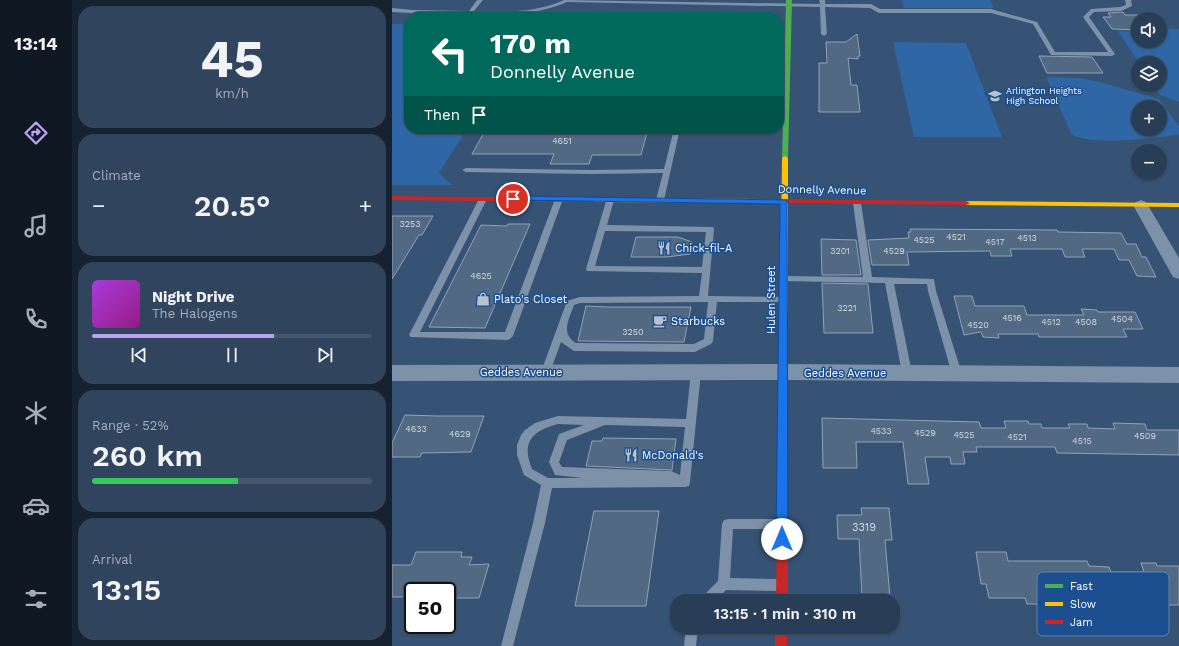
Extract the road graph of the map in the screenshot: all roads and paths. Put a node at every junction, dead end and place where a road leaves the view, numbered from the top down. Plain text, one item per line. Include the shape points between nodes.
1 (480, 0) edge
2 (568, 0) edge
3 (1128, 0) edge
4 (745, 2) edge
5 (789, 3) edge
6 (822, 3) edge
7 (871, 3) edge
8 (392, 10) edge
9 (406, 12) edge
10 (471, 12) edge
11 (538, 12) edge
12 (824, 34) dead end
13 (784, 89) edge
14 (676, 134) edge
15 (782, 134) edge
16 (466, 170) dead end
17 (667, 171) junction
18 (392, 198) edge
19 (483, 198) junction
20 (559, 199) junction
21 (610, 200) junction
22 (660, 200) junction
23 (784, 201) junction
24 (856, 203) junction
25 (1141, 205) junction
26 (1179, 205) edge
27 (602, 228) junction
28 (706, 270) junction
29 (1179, 273) edge
30 (784, 279) junction
31 (868, 280) junction
32 (889, 280) junction
33 (703, 299) junction
34 (713, 300) junction
35 (784, 300) junction
36 (561, 329) junction
37 (546, 372) junction
38 (696, 372) junction
39 (783, 372) junction
40 (392, 373) edge
41 (907, 373) junction
42 (957, 374) junction
43 (1179, 375) edge
44 (606, 421) junction
45 (691, 423) junction
46 (685, 482) junction
47 (547, 483) junction
48 (782, 524) junction
49 (724, 584) junction
50 (782, 585) junction
51 (713, 594) edge
52 (782, 594) edge
53 (691, 634) edge
54 (781, 634) edge
55 (507, 646) edge
56 (690, 646) edge
57 (781, 646) edge

1 - 10 lane
2 - 4 lane
2 - 11 lane
3 - 7 lane via 1130,6 1121,9 1093,10 1086,17 1112,54 1053,54 1035,24 991,11 879,12
4 - 5 lane
5 - 6 lane
5 - 13 main road, Hulen Street
6 - 7 lane
6 - 12 lane
8 - 9 lane
14 - 17 lane
15 - 23 main road, Hulen Street
16 - 17 lane
17 - 22 lane
18 - 19 main road, Donnelly Avenue
19 - 20 main road, Donnelly Avenue
19 - 20 lane via 414,335 508,336
20 - 21 main road, Donnelly Avenue
21 - 22 main road, Donnelly Avenue
21 - 27 lane
22 - 23 main road, Donnelly Avenue
23 - 24 main road, Donnelly Avenue
23 - 30 main road, Hulen Street
24 - 25 main road, Donnelly Avenue
24 - 31 lane
25 - 26 main road, Donnelly Avenue
25 - 29 street
27 - 28 lane via 710,229
27 - 28 lane via 590,269
28 - 33 lane
30 - 31 lane
30 - 35 main road, Hulen Street
31 - 32 lane
32 - 41 lane
32 - 42 lane via 931,281
33 - 34 lane
33 - 36 lane via 580,300 570,303
34 - 35 lane
34 - 36 lane via 708,341 694,348 574,347 565,341
35 - 39 main road, Hulen Street
36 - 37 lane
37 - 38 street, Geddes Avenue
37 - 40 street, Geddes Avenue
38 - 39 street, Geddes Avenue
38 - 45 lane
39 - 41 street, Geddes Avenue
39 - 48 main road, Hulen Street
41 - 42 street, Geddes Avenue
42 - 43 street, Geddes Avenue
44 - 45 lane
44 - 46 lane via 563,437 554,462 559,472 671,476
44 - 47 lane via 558,420 539,425 526,436 522,453 528,472
45 - 46 lane
46 - 47 lane
47 - 55 lane via 540,523
48 - 49 lane via 728,524
48 - 50 main road, Hulen Street
49 - 50 lane
49 - 51 lane
50 - 52 main road, Hulen Street
53 - 56 lane
54 - 57 main road

